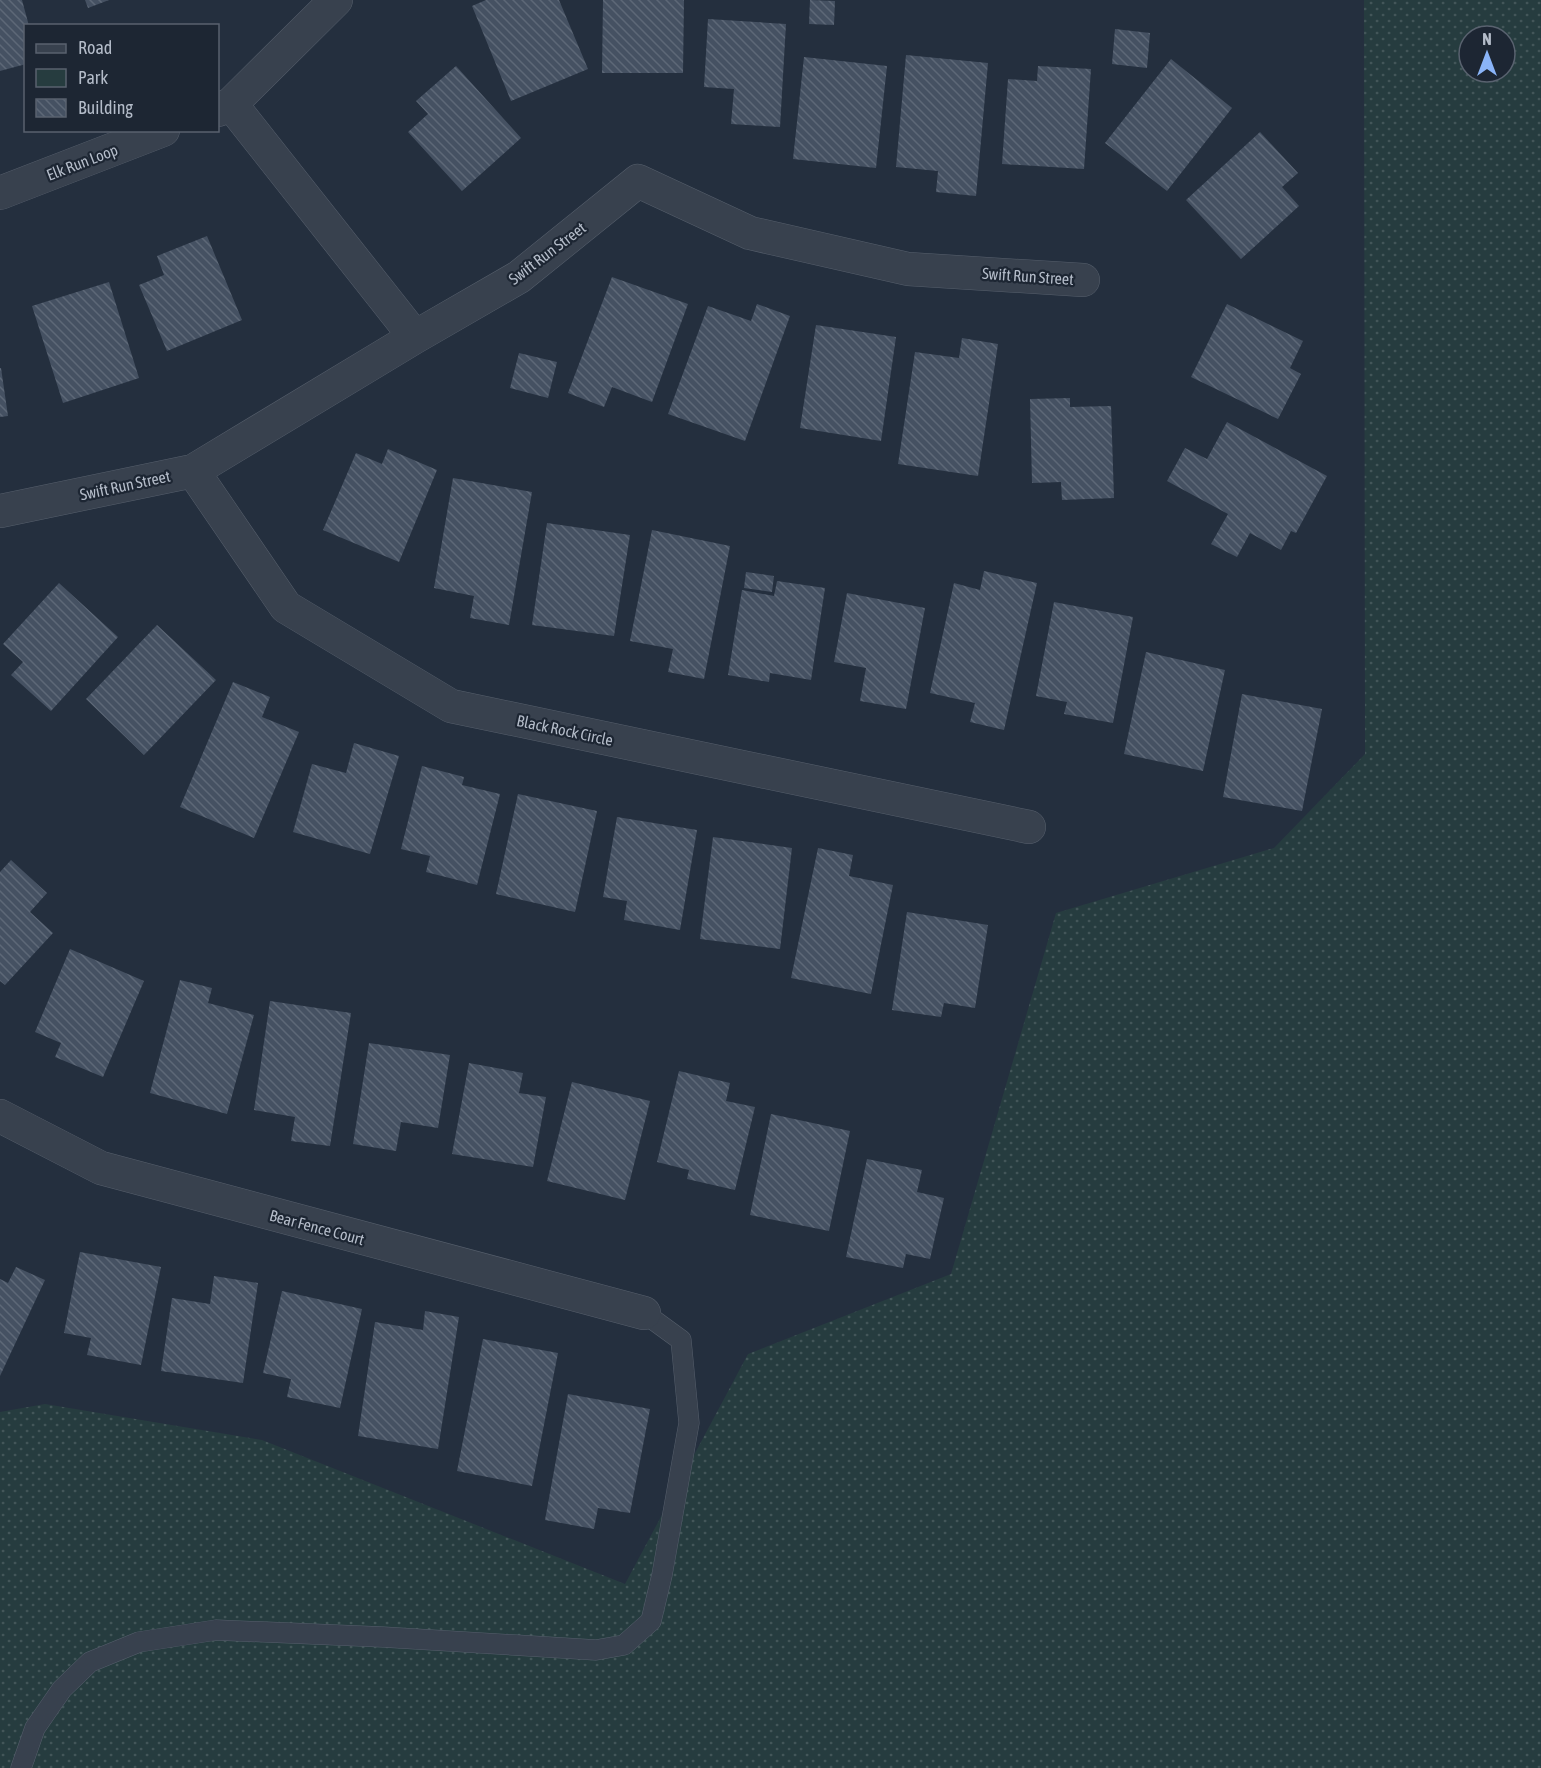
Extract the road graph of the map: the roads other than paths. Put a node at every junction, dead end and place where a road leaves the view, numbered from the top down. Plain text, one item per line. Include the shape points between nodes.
1 (336, 0) edge
2 (224, 107) edge
3 (158, 132) edge
4 (0, 193) edge
5 (1083, 280) dead end
6 (415, 337) junction
7 (193, 471) junction
8 (0, 511) edge
9 (1029, 826) dead end
10 (0, 1116) edge
11 (644, 1313) joint
12 (21, 1768) edge

1 - 2 street
2 - 6 street
3 - 4 street, Elk Run Loop
5 - 6 street, Swift Run Street via 908,269 750,233 638,181 519,277
6 - 7 street, Swift Run Street
7 - 8 street, Swift Run Street
7 - 9 street, Black Rock Circle via 286,608 451,706
10 - 11 street, Bear Fence Court via 102,1168
11 - 12 lane via 681,1340 689,1423 651,1621 624,1645 596,1650 216,1630 139,1642 90,1662 62,1689 35,1728

